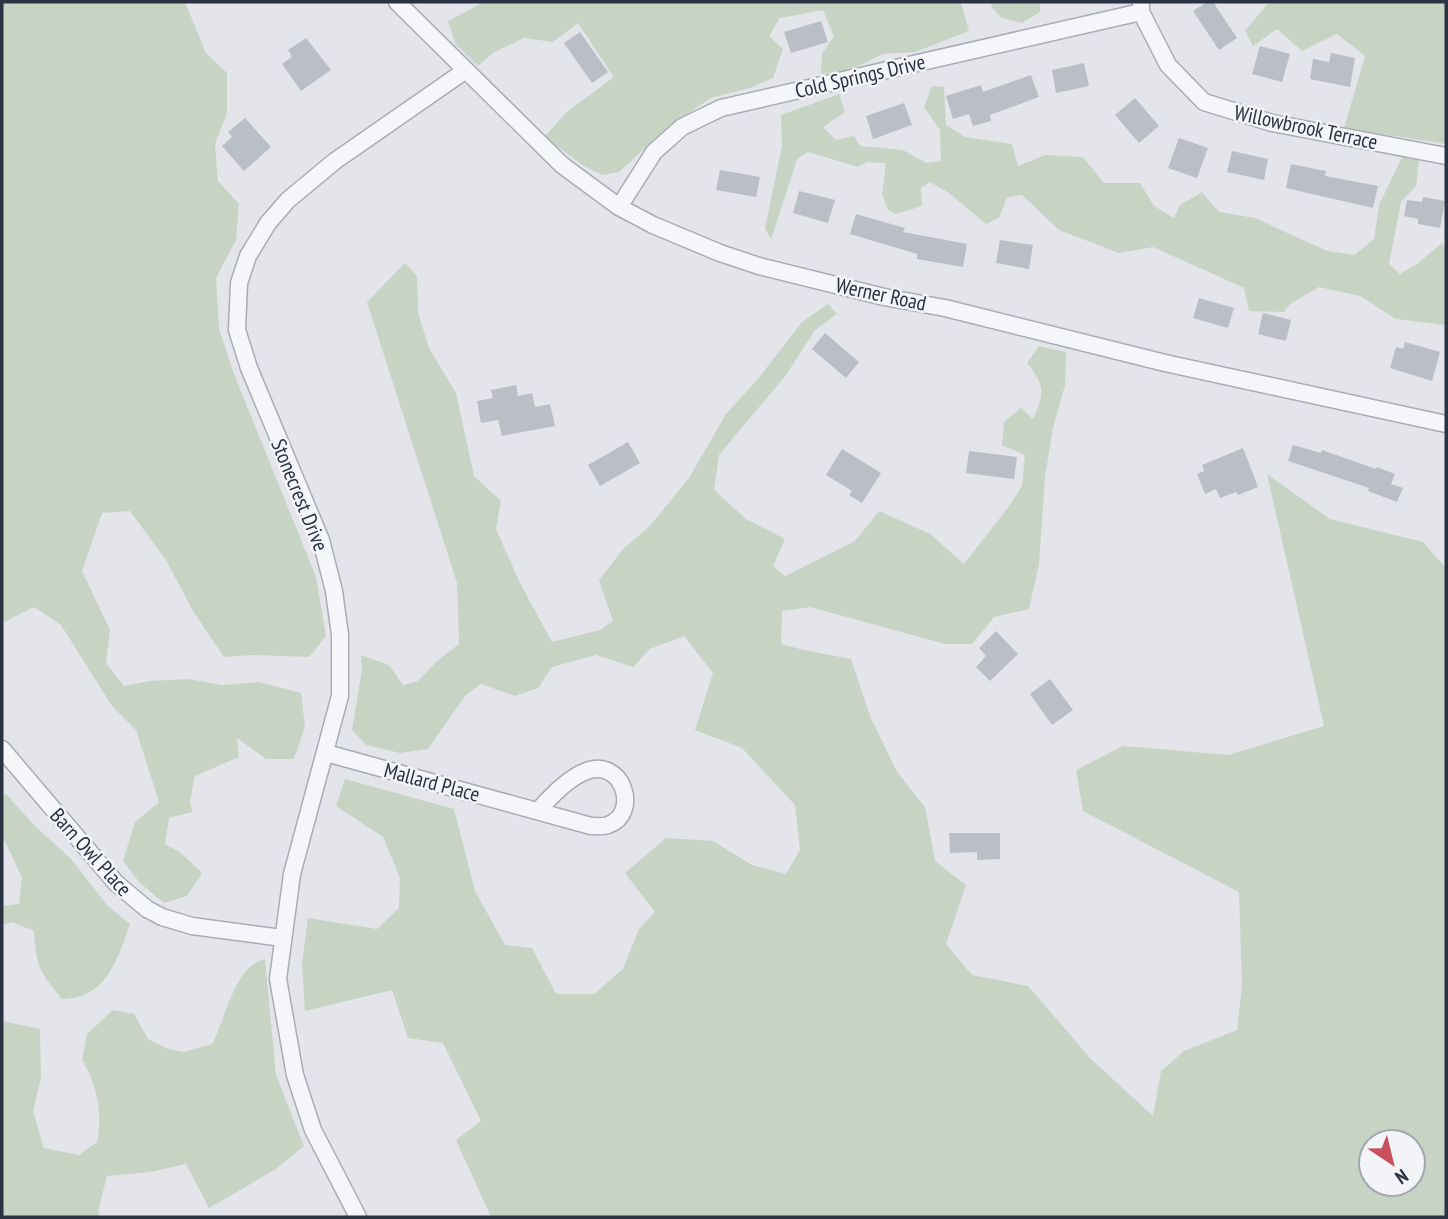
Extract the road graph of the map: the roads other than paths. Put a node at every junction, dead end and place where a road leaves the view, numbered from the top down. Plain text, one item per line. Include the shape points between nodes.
1 (397, 2) edge
2 (1141, 7) edge
3 (466, 70) junction
4 (1446, 156) edge
5 (619, 206) junction
6 (1446, 424) edge
7 (2, 749) edge
8 (326, 753) junction
9 (538, 811) junction
10 (282, 939) junction
11 (358, 1217) edge

1 - 3 street, Werner Road
2 - 4 street, Willowbrook Terrace via 1168,65 1204,102 1272,123
2 - 5 street, Cold Springs Drive via 720,108 682,127 654,152
3 - 5 street, Werner Road via 562,165
3 - 8 street, Stonecrest Drive via 335,161 288,200 248,256 239,284 237,330 241,343 321,540 334,592 340,635 340,696
5 - 6 street, Werner Road via 653,225 759,266 1165,363
7 - 10 street, Barn Owl Place via 116,883 147,909 192,926
8 - 9 street, Mallard Place
8 - 10 street, Stonecrest Drive via 292,874
9 - 9 street, Mallard Place via 591,827 608,825 625,806 625,793 613,773 595,769 573,779
10 - 11 street, Stonecrest Drive via 278,979 295,1075 313,1130

